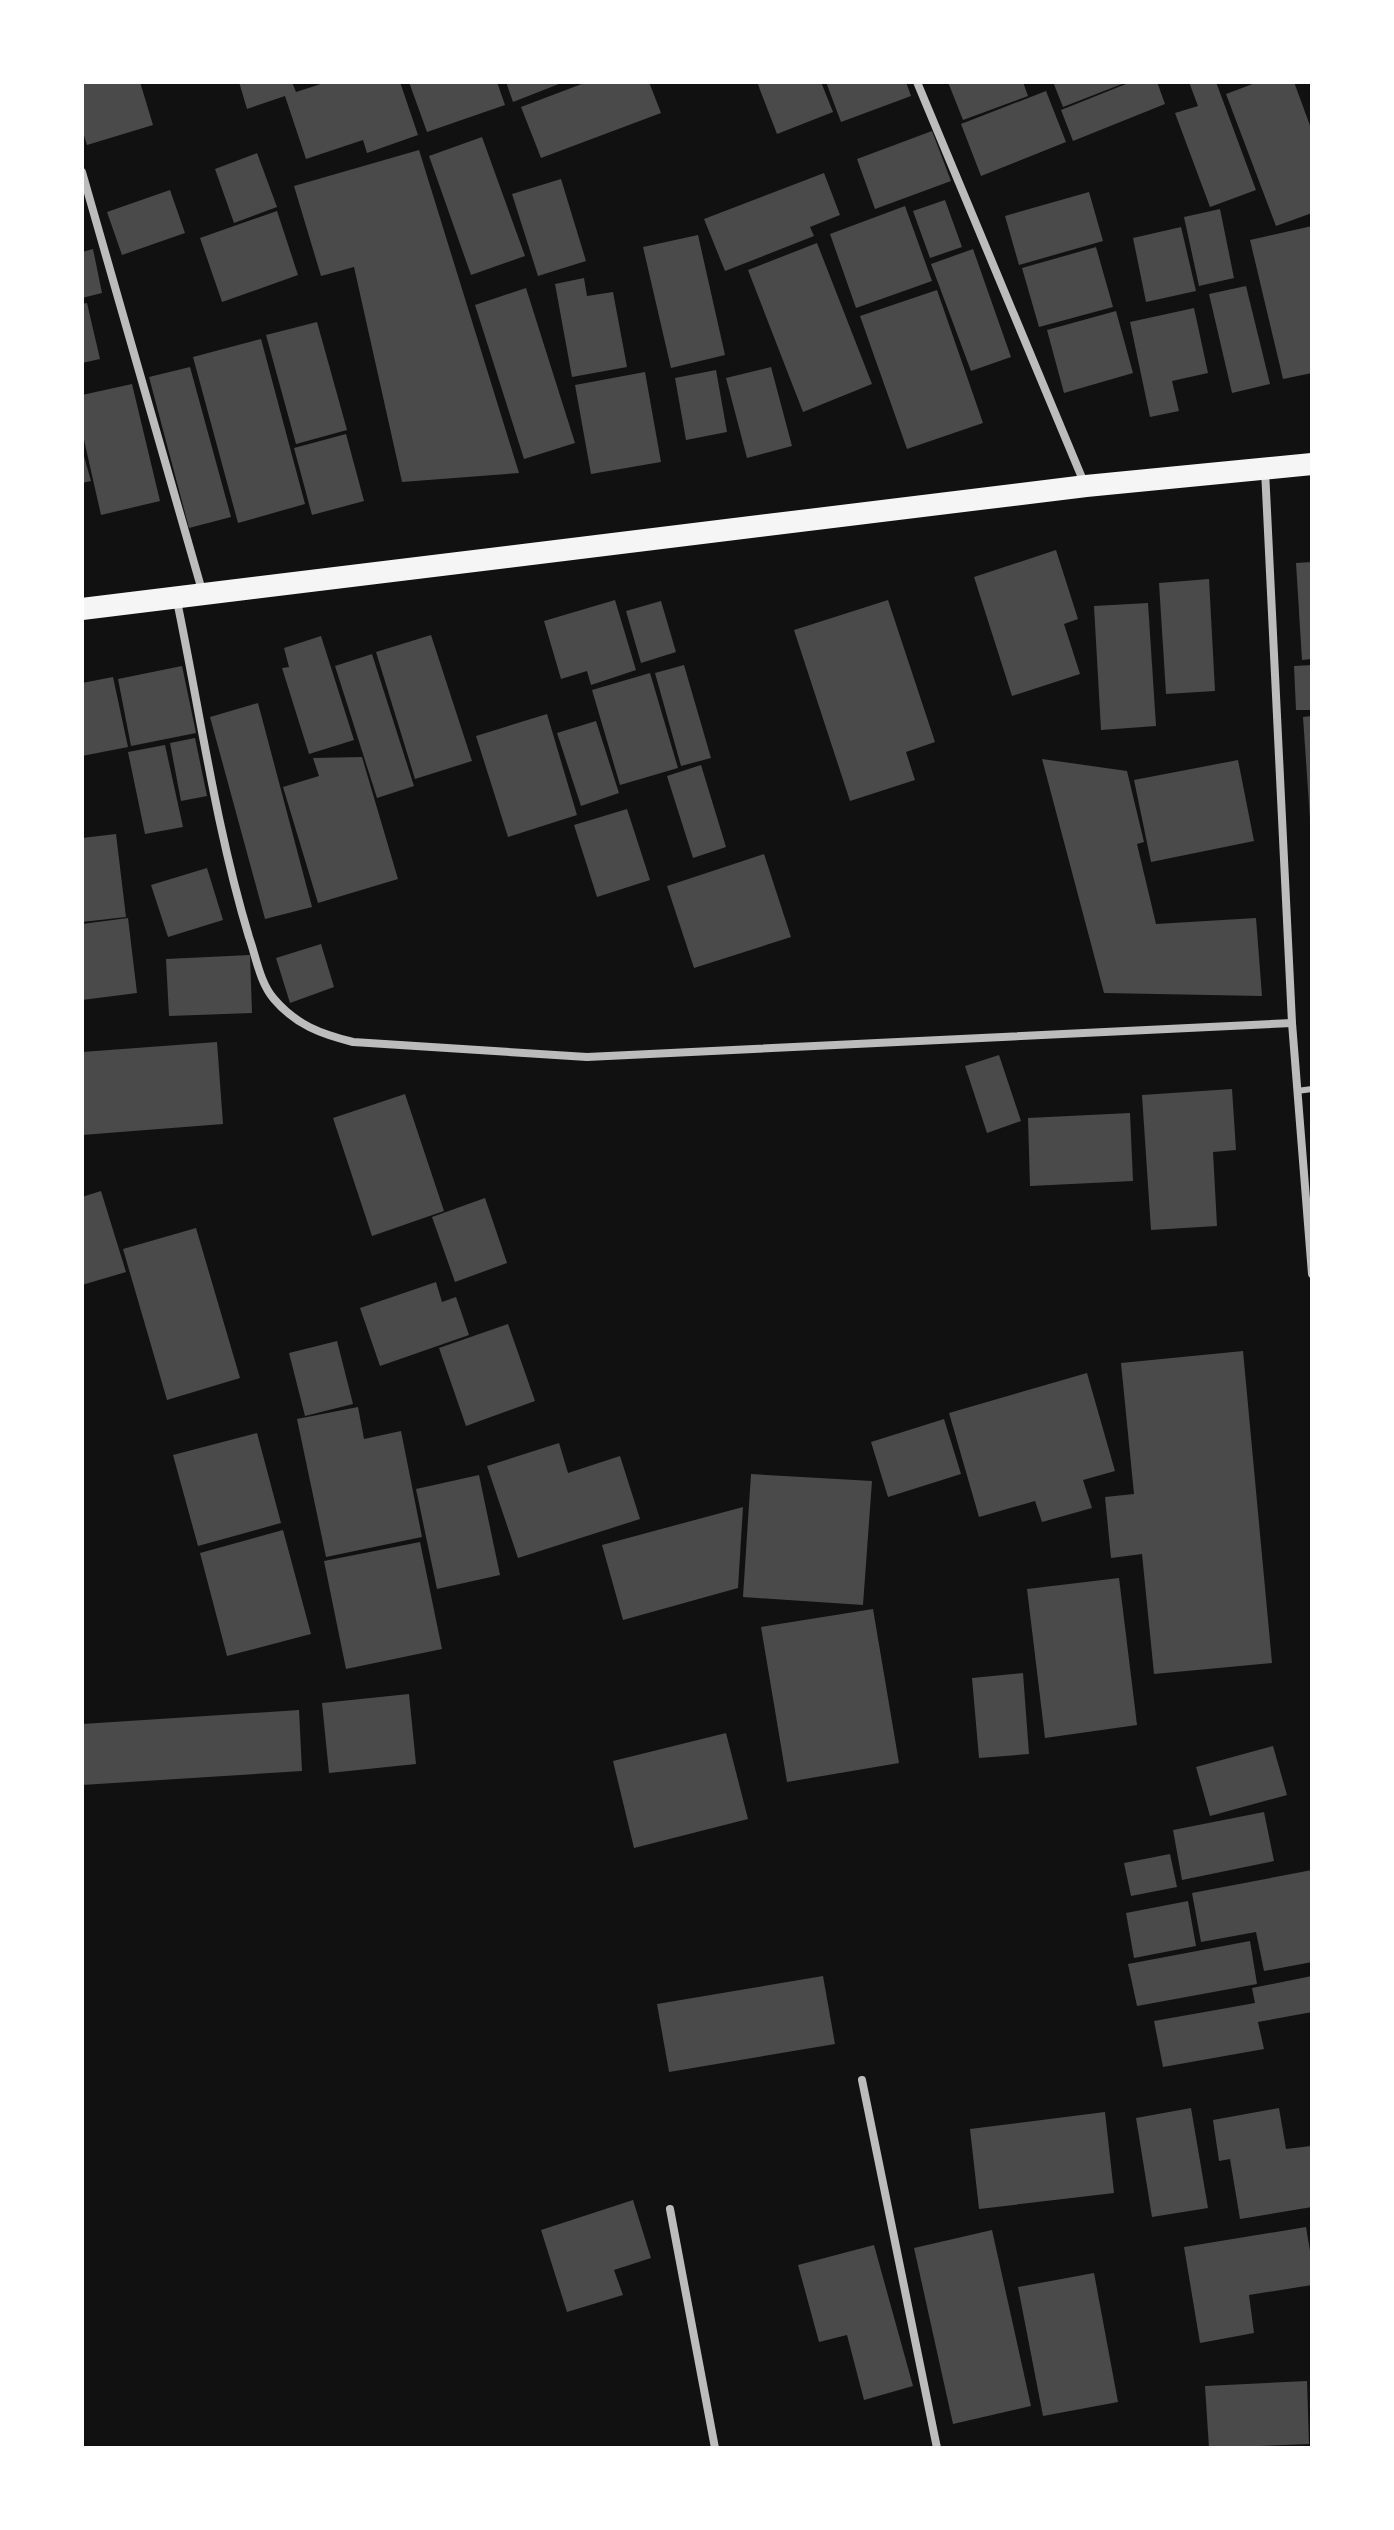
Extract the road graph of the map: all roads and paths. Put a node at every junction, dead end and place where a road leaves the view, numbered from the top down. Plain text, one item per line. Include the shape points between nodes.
1 (917, 82) edge
2 (82, 172) edge
3 (1312, 464) edge
4 (1265, 469) junction
5 (1086, 486) junction
6 (203, 594) junction
7 (177, 598) junction
8 (82, 609) edge
9 (1292, 1023) junction
10 (1312, 1089) edge
11 (1297, 1091) junction
12 (1312, 1274) edge
13 (862, 2080) dead end
14 (670, 2209) dead end
15 (715, 2448) edge
16 (937, 2448) edge

1 - 5 street
2 - 6 street
3 - 4 highway
4 - 5 highway
4 - 9 street
5 - 6 highway
6 - 7 highway
7 - 8 highway
7 - 9 street via 232,872 260,971 272,997 318,1033 353,1042 587,1057
9 - 11 street
10 - 11 lane
11 - 12 street
13 - 16 street
14 - 15 street

